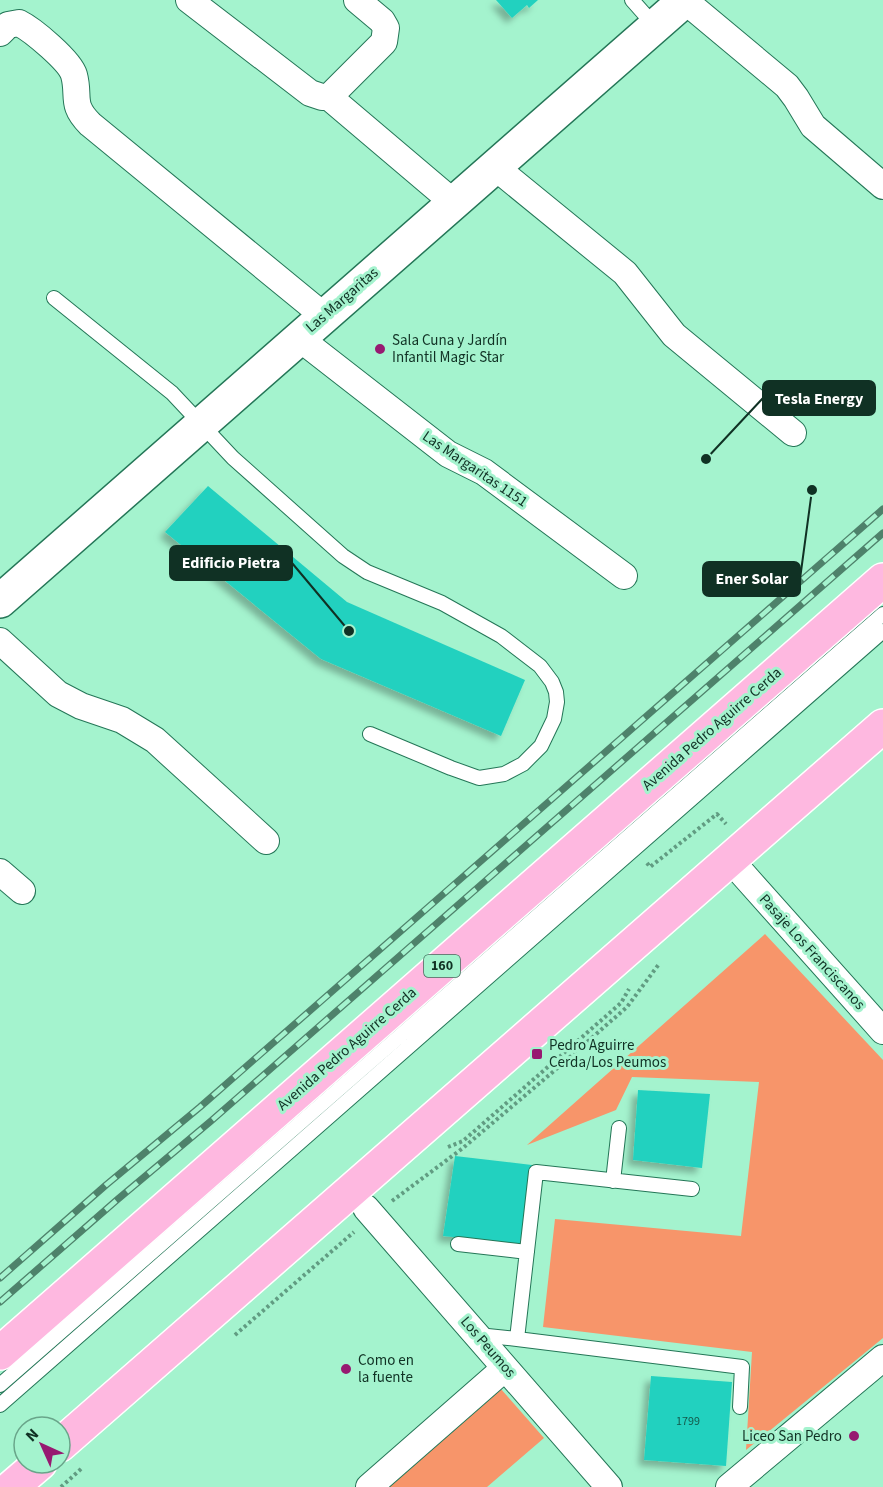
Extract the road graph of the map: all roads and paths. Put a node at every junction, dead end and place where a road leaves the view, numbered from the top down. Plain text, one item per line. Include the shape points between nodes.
1 (189, 0) edge
2 (357, 0) edge
3 (632, 0) edge
4 (685, 0) edge
5 (655, 26) junction
6 (0, 33) edge
7 (329, 97) junction
8 (495, 167) junction
9 (883, 186) edge
10 (454, 202) junction
11 (54, 298) dead end
12 (324, 316) junction
13 (299, 338) junction
14 (201, 425) junction
15 (793, 433) dead end
16 (624, 576) dead end
17 (883, 580) edge
18 (0, 601) edge
19 (883, 614) edge
20 (883, 631) edge
21 (0, 641) edge
22 (883, 726) edge
23 (370, 734) dead end
24 (266, 841) dead end
25 (635, 849) junction
26 (744, 860) junction
27 (0, 872) edge
28 (22, 891) dead end
29 (665, 956) dead end
30 (883, 1031) edge
31 (619, 1128) dead end
32 (613, 1181) junction
33 (692, 1189) dead end
34 (369, 1212) junction
35 (458, 1244) dead end
36 (527, 1252) junction
37 (476, 1334) junction
38 (517, 1339) junction
39 (230, 1340) dead end
40 (0, 1353) edge
41 (883, 1358) edge
42 (505, 1368) junction
43 (0, 1385) edge
44 (0, 1405) edge
45 (740, 1407) dead end
46 (72, 1435) edge
47 (87, 1464) dead end
48 (26, 1475) edge
49 (12, 1487) edge
50 (61, 1487) edge
51 (369, 1487) edge
52 (609, 1487) edge
53 (729, 1487) edge

1 - 7 street via 310,93
2 - 7 street via 382,21 386,28 384,42
3 - 5 lane
4 - 5 street, Las Margaritas
4 - 9 street via 787,86 813,126
5 - 8 street, Las Margaritas
6 - 12 street via 8,25 19,23 62,58 74,74 76,102 84,118
7 - 10 street
8 - 10 street, Las Margaritas
8 - 15 street via 625,273 674,335
10 - 12 street, Las Margaritas
11 - 14 lane via 172,393
12 - 13 street, Las Margaritas
13 - 14 street, Las Margaritas
13 - 16 street, Las Margaritas 1151 via 448,454 484,472
14 - 18 street, Las Margaritas
14 - 23 lane via 349,560 468,616 501,636 540,666 556,692 554,719 541,746 523,764 504,774 479,778
17 - 40 highway, Avenida Pedro Aguirre Cerda / 160
19 - 43 lane
20 - 25 lane
21 - 24 street via 58,694 122,720 154,740
22 - 26 highway
25 - 26 path via 650,867 717,814
25 - 44 lane
26 - 30 street, Pasaje Los Franciscanos
26 - 46 highway
27 - 28 street
29 - 34 path via 627,1007 554,1071 463,1148
31 - 32 lane
32 - 33 lane
32 - 36 lane via 536,1172
34 - 37 street, Los Peumos
34 - 39 path
35 - 36 lane
36 - 38 lane
37 - 38 lane
37 - 42 street, Los Peumos
38 - 45 lane via 742,1366
41 - 53 street
42 - 51 street
42 - 52 street, Los Peumos
47 - 50 path
48 - 49 highway

